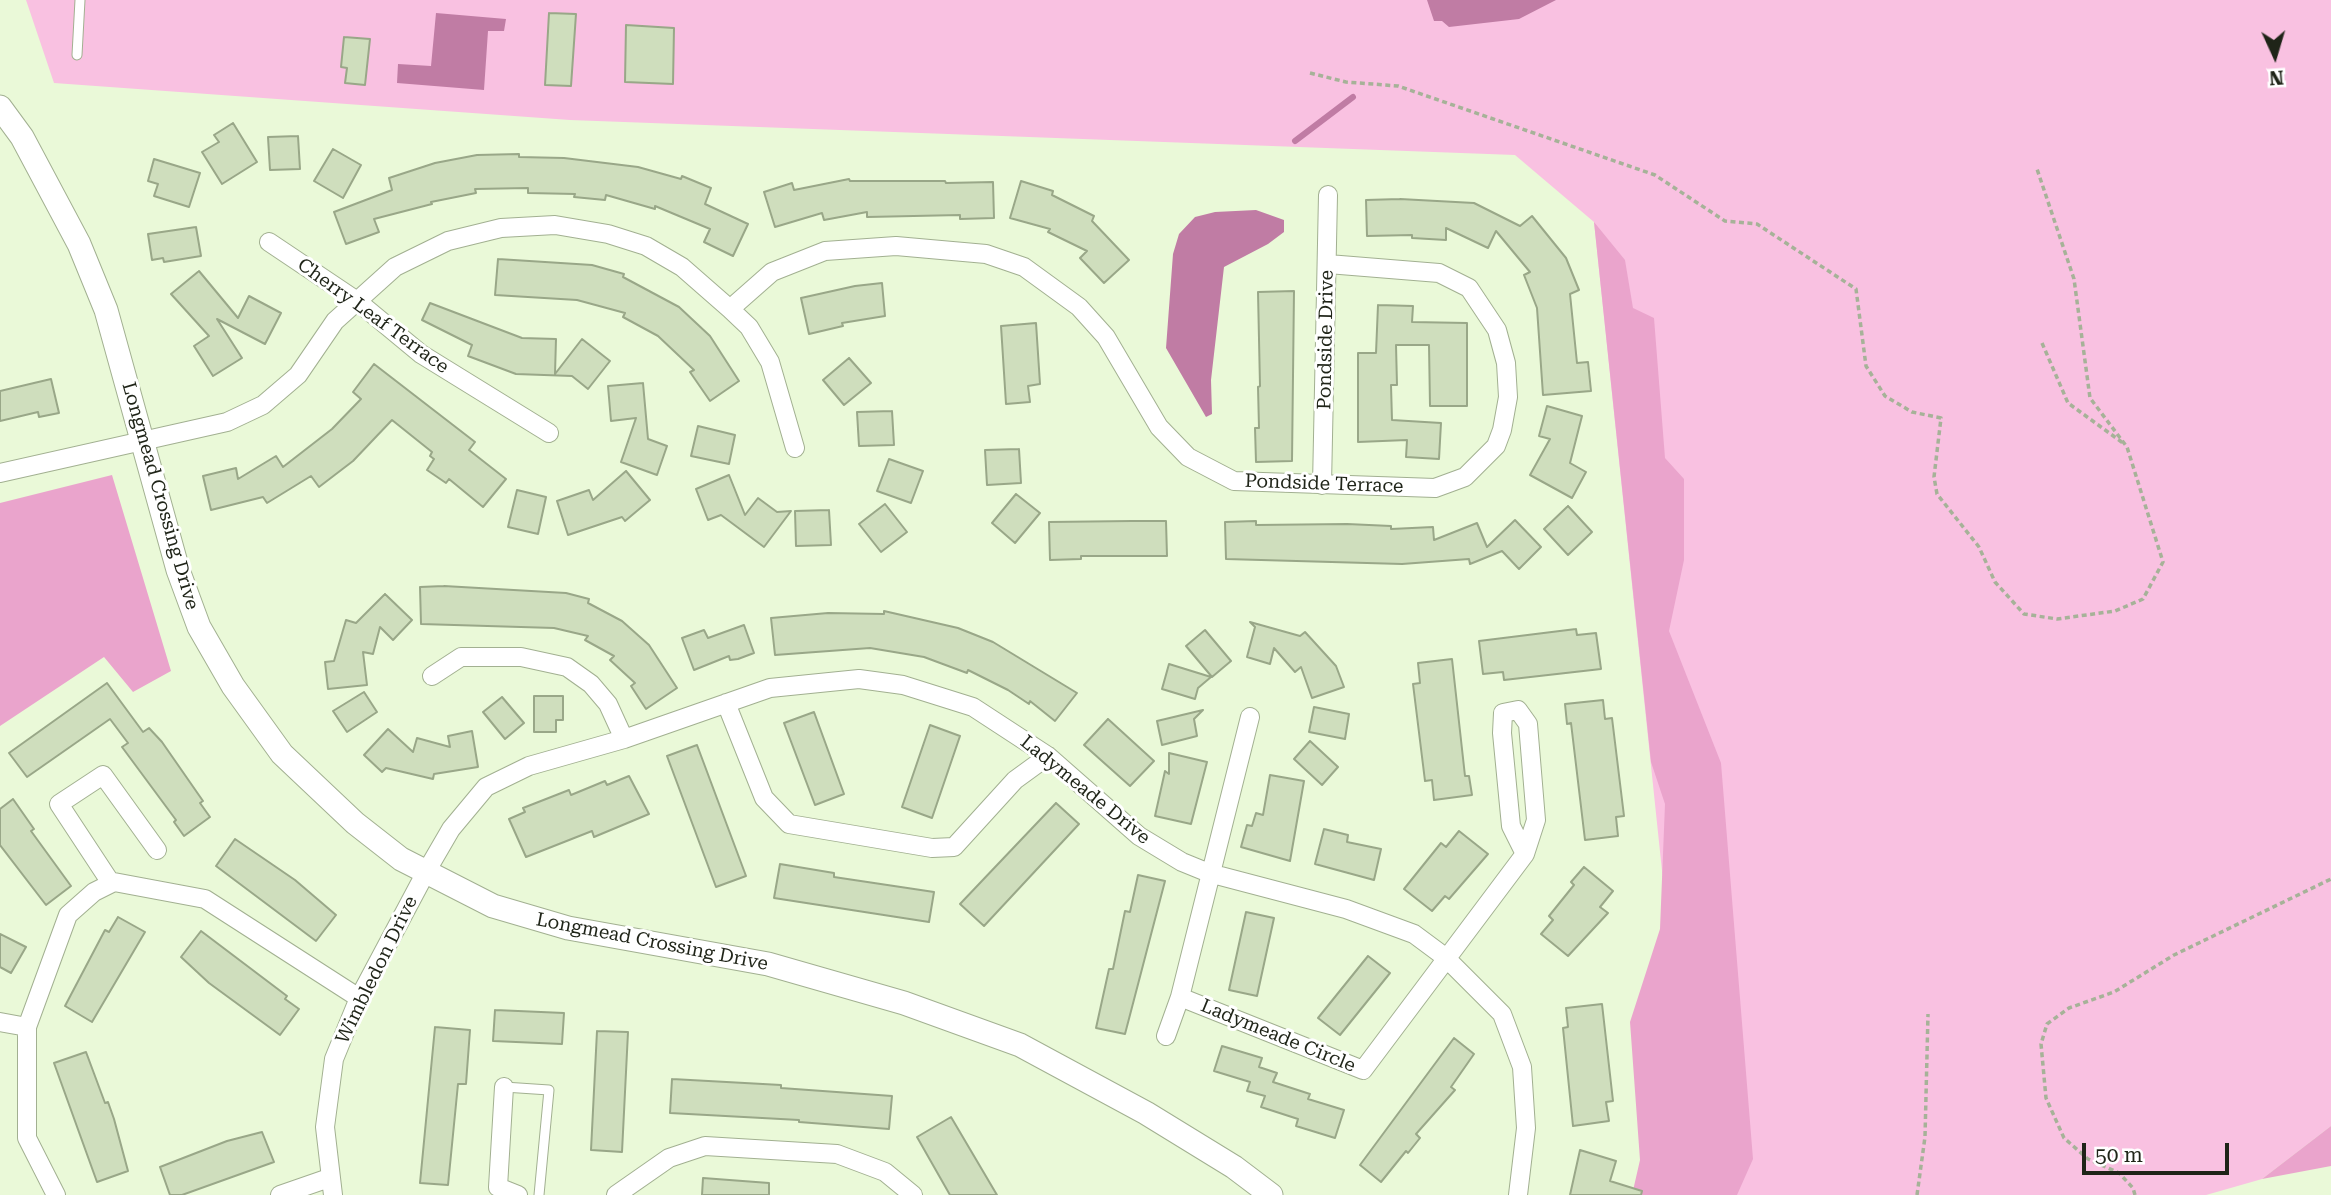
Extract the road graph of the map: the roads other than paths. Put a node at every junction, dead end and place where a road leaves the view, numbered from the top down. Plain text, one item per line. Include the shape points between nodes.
1 (80, 0) edge
2 (77, 55) dead end
3 (0, 107) edge
4 (1328, 195) dead end
5 (269, 242) dead end
6 (1328, 264) junction
7 (357, 301) junction
8 (730, 309) junction
9 (549, 433) dead end
10 (142, 441) junction
11 (795, 448) dead end
12 (0, 473) edge
13 (1322, 485) junction
14 (432, 676) dead end
15 (726, 703) junction
16 (1250, 717) dead end
17 (624, 739) junction
18 (1048, 756) junction
19 (157, 850) dead end
20 (1525, 854) junction
21 (426, 873) junction
22 (1209, 873) junction
23 (111, 883) junction
24 (1445, 957) junction
25 (1180, 997) junction
26 (359, 998) junction
27 (0, 1022) edge
28 (27, 1027) junction
29 (1167, 1036) dead end
30 (504, 1087) joint
31 (331, 1187) edge
32 (56, 1195) edge
33 (280, 1195) edge
34 (518, 1195) edge
35 (539, 1195) edge
36 (616, 1195) edge
37 (913, 1195) edge
38 (1271, 1195) edge
39 (1518, 1195) edge

1 - 2 lane
3 - 10 street, Longmead Crossing Drive via 22,137 79,244 106,310
4 - 6 street, Pondside Drive
5 - 7 street, Cherry Leaf Terrace
6 - 13 street, Pondside Drive
6 - 13 street, Pondside Terrace via 1439,273 1469,288 1497,330 1506,363 1508,397 1496,446 1465,477 1435,488
7 - 8 street via 395,267 448,241 501,228 555,225 646,246 682,267
7 - 9 street, Cherry Leaf Terrace via 421,354
7 - 10 street via 335,321 298,375 264,405 227,422
8 - 11 street via 748,327 770,362
8 - 13 street, Pondside Terrace via 772,272 825,251 896,246 986,254 1024,267 1079,307 1106,337 1159,427 1188,457 1234,481
10 - 12 street
10 - 21 street, Longmead Crossing Drive via 178,570 200,627 233,686 282,754 355,823
14 - 17 street via 461,657 521,657 567,667 608,704
15 - 17 street, Ladymeade Drive
15 - 18 street, Ladymeade Drive via 770,688 859,679 904,685 973,707
15 - 18 street via 764,798 789,824 932,849 954,847 1015,780
16 - 22 street, Ladymeade Circle
17 - 21 street, Ladymeade Drive via 529,766 486,787 451,829
18 - 22 street, Ladymeade Drive via 1139,836
19 - 23 street via 103,775 59,804
20 - 20 street via 1536,820 1528,724 1518,710 1503,713 1502,733 1511,826
20 - 24 street
21 - 26 street, Wimbledon Drive
21 - 38 street, Longmead Crossing Drive via 493,906 568,928 768,964 904,1003 1020,1045 1146,1113
22 - 24 street, Ladymeade Drive via 1346,909 1414,934
22 - 25 street, Ladymeade Circle
23 - 26 street via 205,899
23 - 28 street via 68,915
24 - 25 street, Ladymeade Circle via 1363,1070
24 - 39 street, Ladymeade Drive via 1502,1014 1522,1067 1526,1128
25 - 29 street, Ladymeade Circle
26 - 31 street, Wimbledon Drive via 334,1059 330,1082 326,1127
27 - 28 street
28 - 32 street via 27,1138
30 - 34 street via 498,1187
30 - 35 lane via 549,1090
31 - 33 street
36 - 37 street via 669,1158 705,1146 837,1154 885,1172

